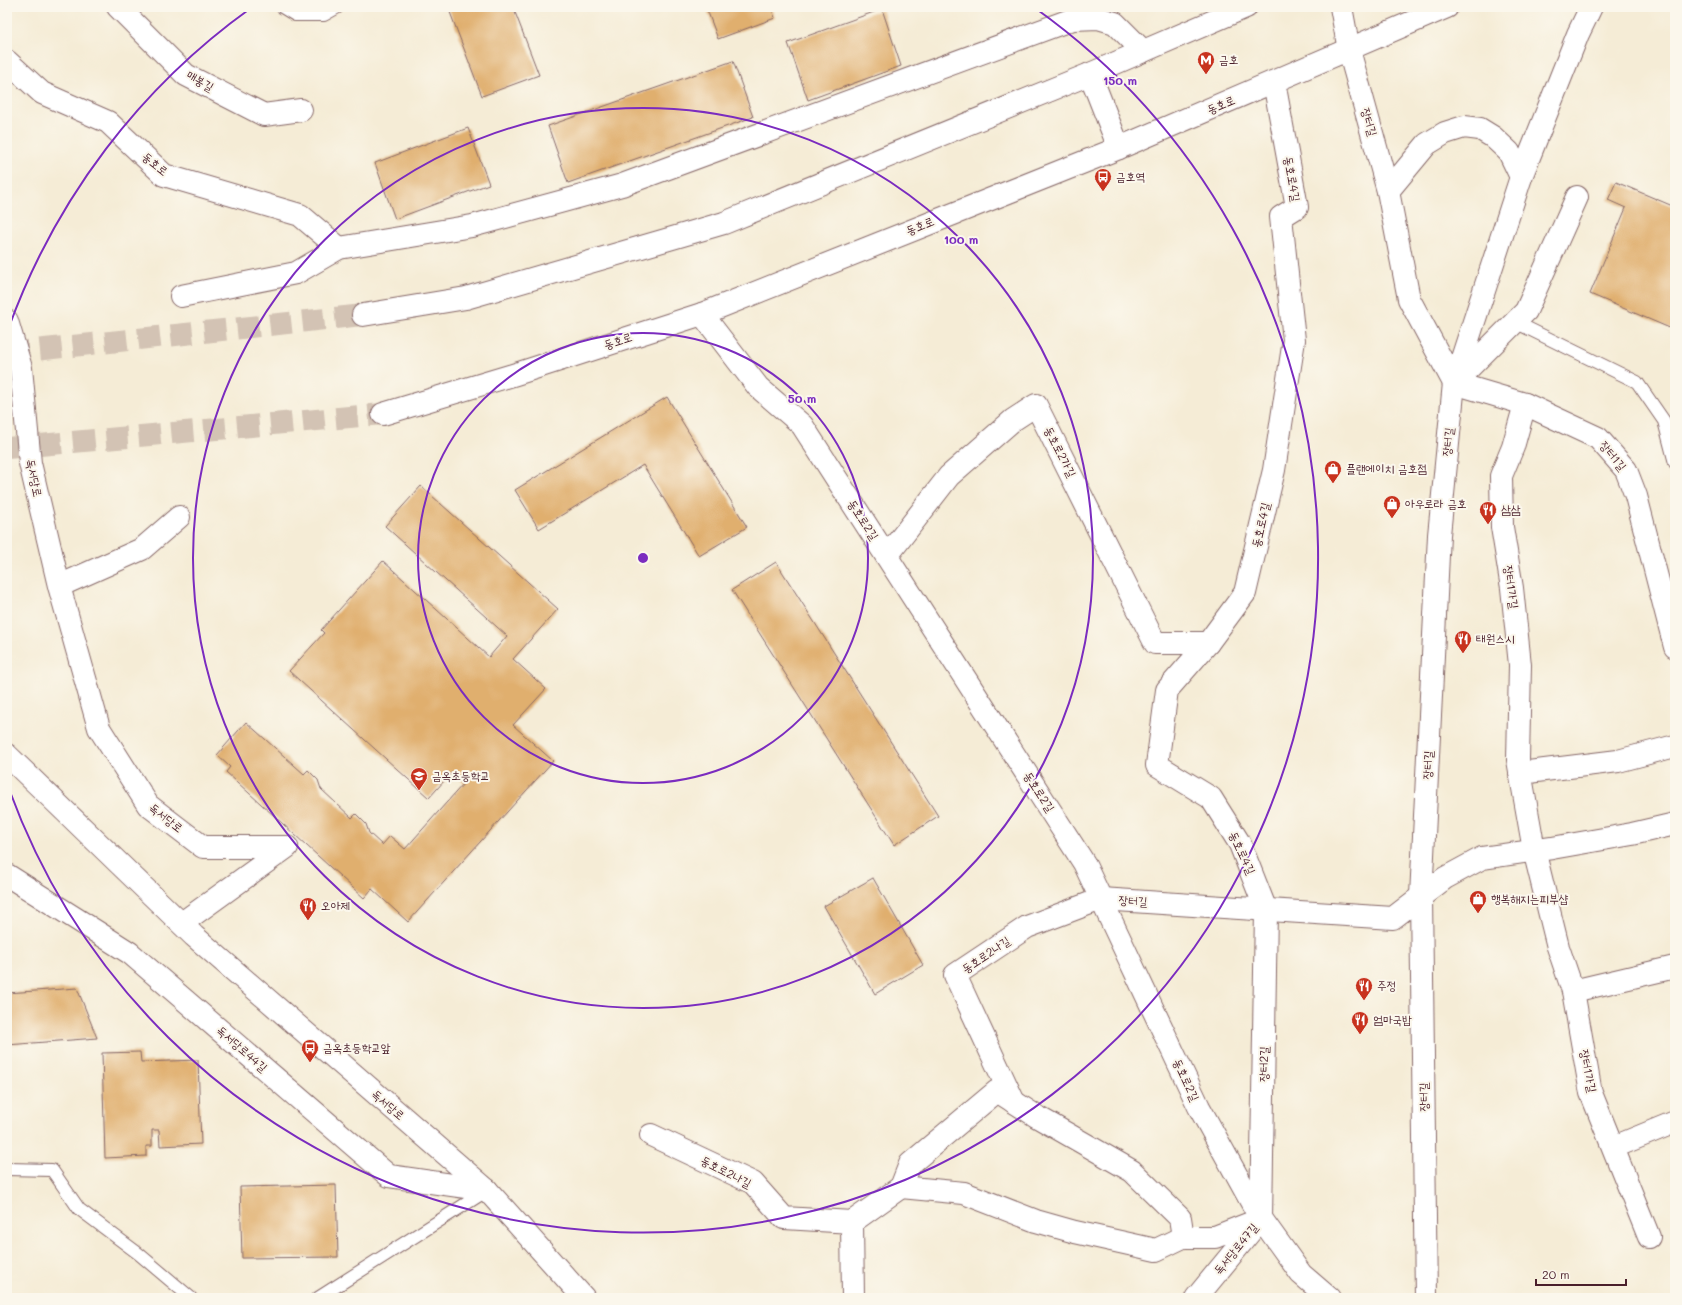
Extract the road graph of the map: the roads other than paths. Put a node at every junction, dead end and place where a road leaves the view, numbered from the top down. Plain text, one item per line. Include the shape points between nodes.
1 (118, 7) edge
2 (282, 7) edge
3 (338, 7) edge
4 (1246, 7) edge
5 (1341, 7) edge
6 (1447, 7) edge
7 (1591, 7) edge
8 (1349, 50) junction
9 (1143, 51) junction
10 (7, 61) edge
11 (1090, 74) junction
12 (1274, 82) junction
13 (301, 110) dead end
14 (1119, 148) junction
15 (1521, 177) junction
16 (1388, 191) junction
17 (1577, 196) dead end
18 (339, 248) junction
19 (181, 296) dead end
20 (702, 314) junction
21 (363, 315) tunnel mouth
22 (7, 321) edge
23 (1516, 322) junction
24 (1454, 383) junction
25 (1525, 404) junction
26 (382, 414) tunnel mouth
27 (1675, 463) edge
28 (179, 517) dead end
29 (887, 556) junction
30 (59, 586) junction
31 (1208, 643) junction
32 (1675, 647) edge
33 (1675, 746) edge
34 (7, 755) edge
35 (1520, 773) junction
36 (1675, 824) edge
37 (1534, 850) junction
38 (7, 876) edge
39 (1421, 896) junction
40 (1102, 899) junction
41 (1266, 910) junction
42 (182, 923) junction
43 (1675, 967) edge
44 (1573, 991) junction
45 (1014, 1102) junction
46 (1675, 1122) edge
47 (651, 1135) dead end
48 (1614, 1147) junction
49 (7, 1169) edge
50 (901, 1187) junction
51 (487, 1190) junction
52 (1261, 1219) junction
53 (852, 1222) junction
54 (1183, 1237) junction
55 (1649, 1237) dead end
56 (190, 1298) edge
57 (318, 1298) edge
58 (584, 1298) edge
59 (853, 1298) edge
60 (1196, 1298) edge
61 (1329, 1298) edge
62 (1426, 1298) edge

1 - 13 street, 매봉길 via 186,75 264,116
2 - 3 lane via 295,15 324,15
4 - 9 street
5 - 8 street, 장터길
6 - 8 street, 동호로
7 - 15 street
8 - 12 street, 동호로
8 - 16 street, 장터길
9 - 11 street
9 - 18 street via 1115,22 1098,18 1073,19 622,184 472,226
10 - 18 street, 동호로 via 42,93 108,122 164,175 300,215
11 - 14 street
11 - 21 street via 724,223 466,298
12 - 14 street, 동호로
12 - 31 street, 동호로4길 via 1297,207 1281,217 1294,340 1274,470 1245,593
14 - 20 street, 동호로
15 - 16 street via 1509,152 1493,137 1480,129 1464,127 1446,133 1427,144
15 - 24 street
16 - 24 street, 장터길 via 1409,300
17 - 23 street via 1526,311
18 - 19 street via 296,274
20 - 26 street, 동호로
20 - 29 street, 동호로2길 via 758,387 802,425
22 - 30 street, 독서당로 via 21,368 30,463
23 - 24 street
23 - 27 lane via 1636,382 1664,421
24 - 25 street, 장터1길
24 - 39 street, 장터길 via 1440,535
25 - 32 street, 장터1길 via 1598,438 1626,470 1636,496
25 - 35 street, 장터1가길 via 1513,447 1501,476 1502,527 1512,588 1520,665
28 - 30 street via 142,549
29 - 31 street, 동호로2가길 via 949,476 1013,420 1036,405 1156,643
29 - 40 street, 동호로2길 via 1084,863
30 - 42 street, 독서당로 via 99,728 148,805 203,847 287,847
31 - 41 street, 동호로4길 via 1167,690 1157,765 1211,798 1240,844
33 - 35 street via 1618,761
34 - 42 street, 독서당로
35 - 37 street, 장터1가길
36 - 37 street via 1632,834
37 - 39 street, 장터길 via 1482,858 1445,878
37 - 44 street, 장터1가길 via 1558,947
38 - 51 street, 독서당로44길 via 130,953 389,1176
39 - 41 street, 장터길 via 1393,918
39 - 62 street, 장터길
40 - 41 street, 장터길
40 - 45 street, 동호로2나길 via 1027,927 955,975
40 - 52 street, 동호로2길 via 1199,1107
41 - 52 street, 장터2길
42 - 51 street, 독서당로
43 - 44 street
44 - 48 street, 장터1가길 via 1591,1093
45 - 50 street via 997,1091 910,1164
45 - 54 street via 1132,1171 1180,1218
46 - 48 street
47 - 53 street, 동호로2나길 via 753,1183 784,1218
48 - 55 street, 장터1가길
49 - 56 lane via 52,1170 78,1209 139,1254
50 - 53 street
50 - 54 street via 964,1193 1043,1223 1156,1250
51 - 57 lane
51 - 58 street, 독서당로
52 - 54 street via 1215,1237
52 - 60 street, 독서당로47길
52 - 61 street, 동호로2길 via 1301,1274
53 - 59 street

